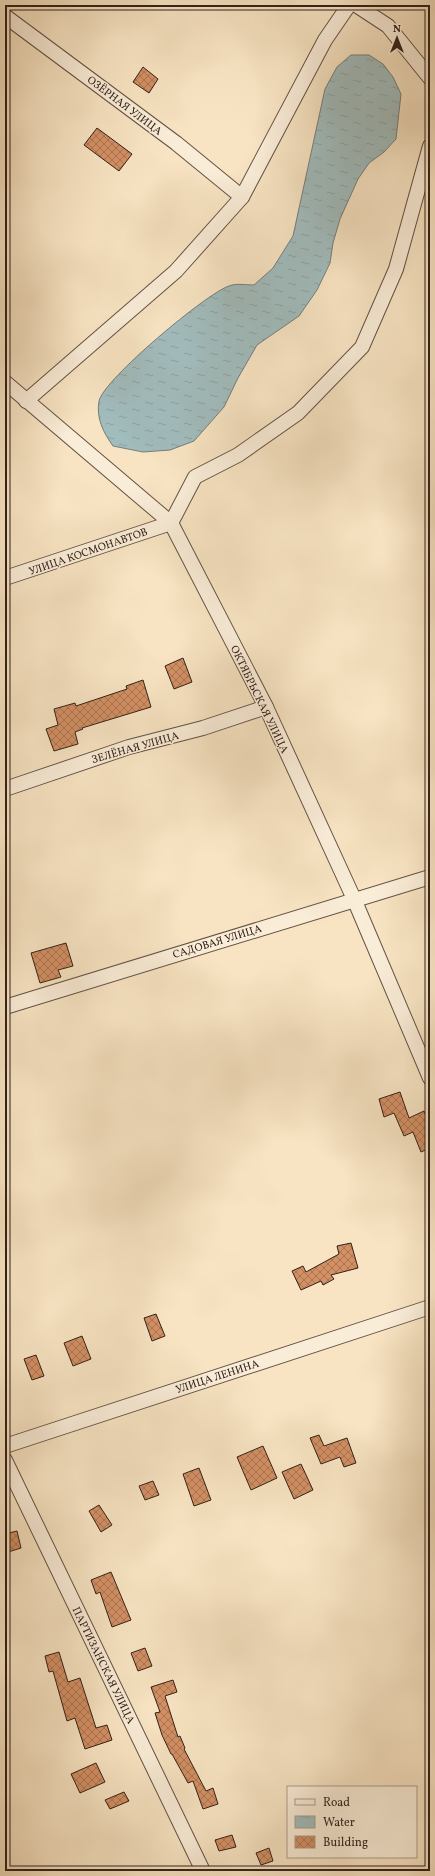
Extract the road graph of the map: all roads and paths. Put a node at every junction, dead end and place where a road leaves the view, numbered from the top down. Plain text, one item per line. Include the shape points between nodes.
1 (349, 5) edge
2 (356, 5) edge
3 (5, 16) edge
4 (430, 78) edge
5 (430, 146) edge
6 (242, 197) junction
7 (5, 382) edge
8 (26, 401) junction
9 (171, 523) junction
10 (5, 578) edge
11 (266, 707) junction
12 (5, 789) edge
13 (430, 877) edge
14 (354, 899) junction
15 (5, 1007) edge
16 (430, 1078) edge
17 (430, 1307) edge
18 (5, 1446) edge
19 (5, 1460) edge
20 (204, 1871) edge

1 - 6 street via 325,40
2 - 4 street via 388,26
3 - 6 street, ОЗЁРНАЯ УЛИЦА via 176,143
5 - 9 street via 396,269 362,347 298,413 238,455 195,477
6 - 8 street via 176,271
7 - 8 street, ОКТЯБРЬСКАЯ УЛИЦА
8 - 9 street, ОКТЯБРЬСКАЯ УЛИЦА
9 - 10 street, УЛИЦА КОСМОНАВТОВ
9 - 11 street, ОКТЯБРЬСКАЯ УЛИЦА
11 - 12 street, ЗЕЛЁНАЯ УЛИЦА
11 - 14 street, ОКТЯБРЬСКАЯ УЛИЦА
13 - 14 street, САДОВАЯ УЛИЦА
14 - 15 street, САДОВАЯ УЛИЦА
14 - 16 street, ОКТЯБРЬСКАЯ УЛИЦА
17 - 18 street, УЛИЦА ЛЕНИНА
19 - 20 street, ПАРТИЗАНСКАЯ УЛИЦА

